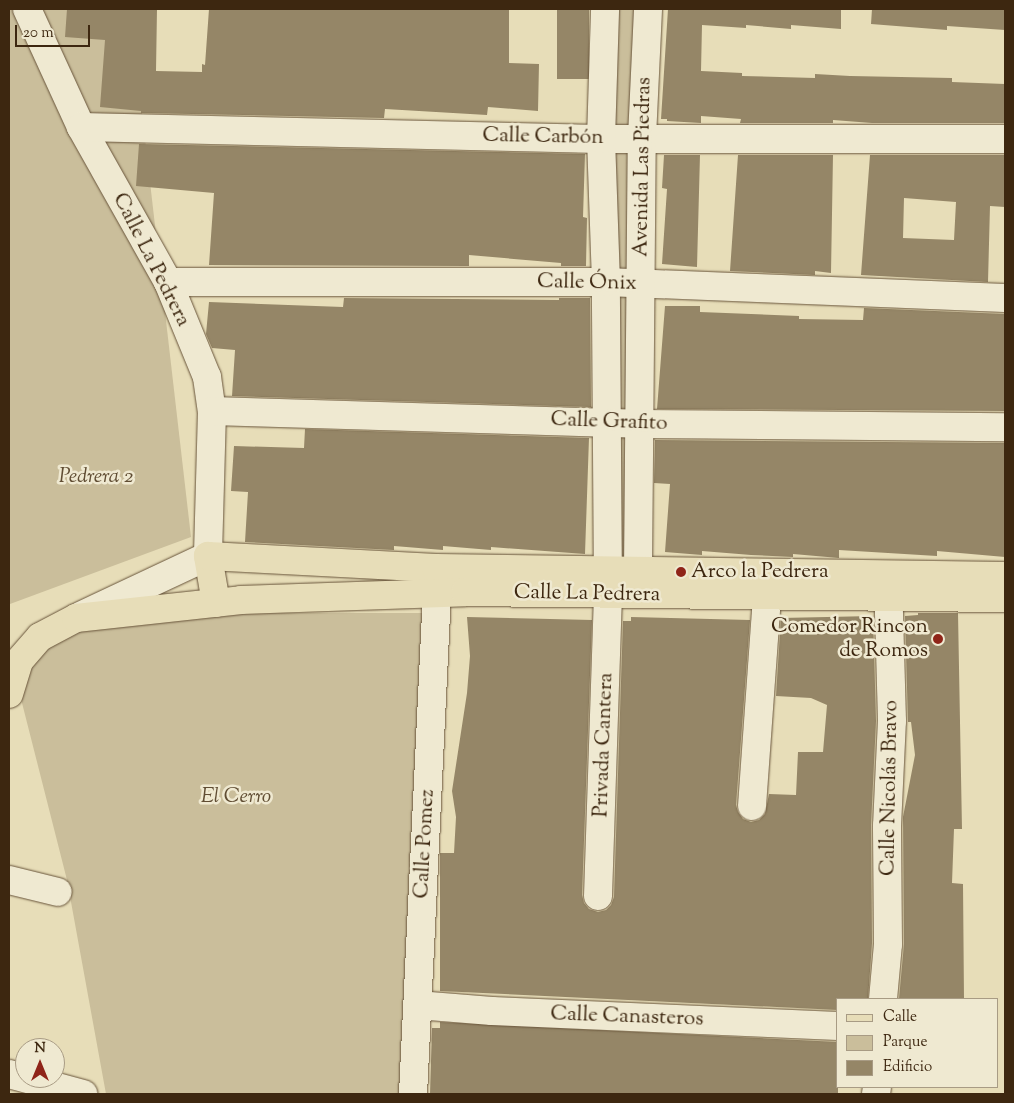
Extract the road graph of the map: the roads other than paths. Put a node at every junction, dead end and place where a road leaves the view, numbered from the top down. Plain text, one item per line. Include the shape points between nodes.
1 (28, 9) edge
2 (605, 9) edge
3 (648, 9) edge
4 (82, 127) junction
5 (642, 137) junction
6 (602, 139) junction
7 (1005, 139) edge
8 (168, 282) junction
9 (606, 282) junction
10 (640, 284) junction
11 (1005, 298) edge
12 (212, 411) junction
13 (606, 422) junction
14 (638, 424) junction
15 (1005, 427) edge
16 (208, 556) junction
17 (1005, 576) edge
18 (608, 582) junction
19 (637, 583) junction
20 (889, 587) junction
21 (437, 593) junction
22 (768, 596) junction
23 (1005, 598) edge
24 (216, 603) junction
25 (76, 618) junction
26 (9, 694) edge
27 (752, 806) dead end
28 (9, 880) edge
29 (58, 892) dead end
30 (598, 896) dead end
31 (883, 998) edge
32 (417, 1005) junction
33 (836, 1026) edge
34 (9, 1074) edge
35 (82, 1094) edge
36 (413, 1094) edge

1 - 4 street, Calle La Pedrera
2 - 6 street, Avenida Las Piedras
3 - 5 street, Avenida Las Piedras
4 - 6 street, Calle Carbón
4 - 8 street, Calle La Pedrera
5 - 6 street, Calle Carbón
5 - 7 street, Calle Carbón
5 - 10 street, Avenida Las Piedras
6 - 9 street, Avenida Las Piedras
8 - 9 street, Calle Ónix
8 - 12 street, Calle La Pedrera via 207,377
9 - 10 street, Calle Ónix
9 - 13 street, Avenida Las Piedras
10 - 11 street, Calle Ónix
10 - 14 street, Avenida Las Piedras
12 - 13 street, Calle Grafito
12 - 16 street, Calle La Pedrera
13 - 14 street, Calle Grafito
13 - 18 street, Avenida Las Piedras
14 - 15 street, Calle Grafito
14 - 19 street, Avenida Las Piedras
16 - 18 main road, Calle La Pedrera via 436,568
16 - 24 main road, Calle La Pedrera
16 - 25 street
17 - 20 main road, Calle La Pedrera
18 - 19 main road, Calle La Pedrera
18 - 21 main road, Calle La Pedrera
18 - 30 street, Privada Cantera
19 - 20 main road, Calle La Pedrera
19 - 22 main road, Calle La Pedrera
20 - 22 main road, Calle La Pedrera
20 - 23 main road, Calle La Pedrera
20 - 31 street, Calle Nicolás Bravo via 892,722 887,826 888,944
21 - 24 main road, Calle La Pedrera
21 - 32 street, Calle Pomez
22 - 27 street
24 - 25 main road
25 - 26 main road via 40,638 20,661
28 - 29 street
32 - 33 street, Calle Canasteros via 492,1012
32 - 36 street, Calle Pomez
34 - 35 street

